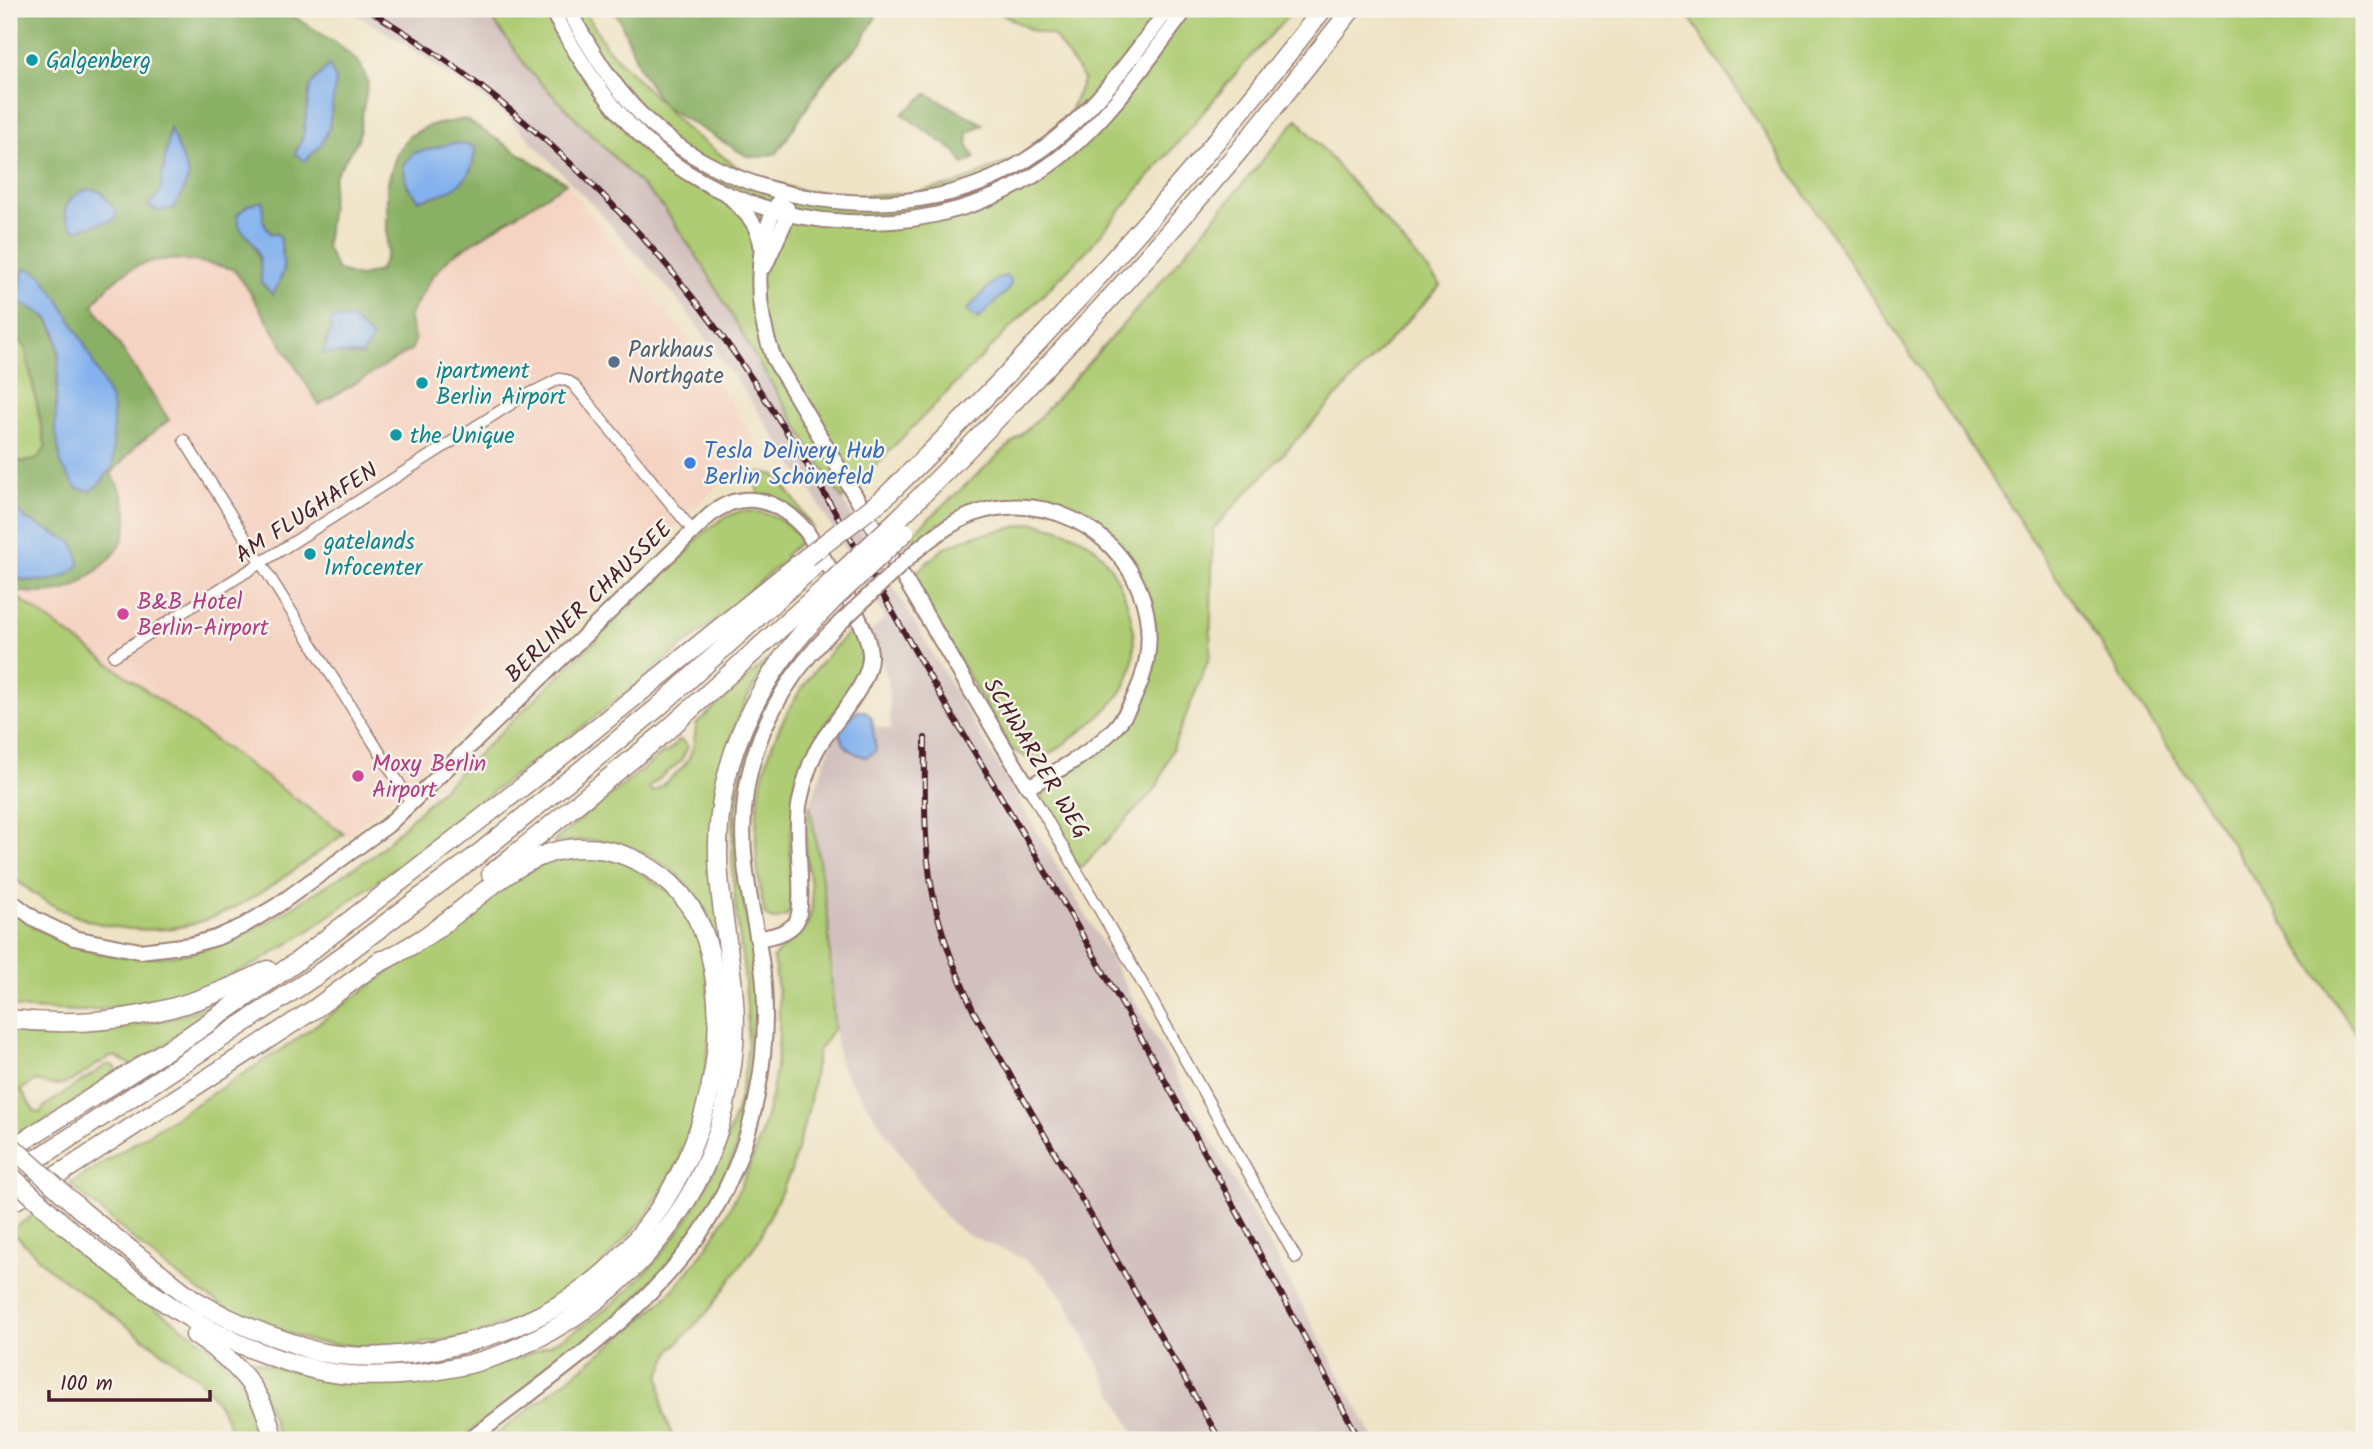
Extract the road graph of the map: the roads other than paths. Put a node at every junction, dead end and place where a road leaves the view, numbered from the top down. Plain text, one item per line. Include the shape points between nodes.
1 (551, 9) edge
2 (568, 9) edge
3 (1168, 9) edge
4 (1186, 9) edge
5 (1323, 9) edge
6 (1352, 9) edge
7 (784, 193) junction
8 (727, 194) junction
9 (772, 210) junction
10 (788, 215) junction
11 (761, 253) junction
12 (761, 276) junction
13 (184, 440) dead end
14 (693, 531) junction
15 (810, 562) junction
16 (260, 564) junction
17 (830, 594) junction
18 (114, 656) dead end
19 (1028, 787) junction
20 (412, 804) junction
21 (412, 871) junction
22 (9, 900) edge
23 (758, 939) junction
24 (372, 967) junction
25 (9, 1019) edge
26 (9, 1144) edge
27 (9, 1150) edge
28 (9, 1175) edge
29 (9, 1204) edge
30 (1296, 1258) dead end
31 (128, 1278) junction
32 (273, 1440) edge
33 (470, 1440) edge

1 - 8 street via 585,69 622,118 673,163
2 - 7 street via 615,85 659,131 711,165
3 - 7 street via 1077,123 994,178 962,190 901,201 830,201
4 - 10 street via 1109,110 1075,144 1028,178 969,205 922,217 860,223
5 - 15 highway, bridge via 1102,273 950,434
6 - 17 highway, bridge via 1179,221 901,526
7 - 9 street, SCHWARZER WEG
7 - 10 street
8 - 9 street
8 - 11 street via 754,221 760,232
9 - 10 street
9 - 11 street, SCHWARZER WEG
10 - 12 street, SCHWARZER WEG
11 - 12 street, SCHWARZER WEG
12 - 19 street, SCHWARZER WEG via 761,313 774,359
13 - 16 street
14 - 16 street, AM FLUGHAFEN via 573,384 559,379 519,399
14 - 20 street, BERLINER CHAUSSEE
14 - 23 street, BERLINER CHAUSSEE via 719,509 748,500 787,511 807,533 851,606 871,657 867,675 818,748 806,776 799,805 801,904 796,922 787,930
15 - 21 highway
15 - 28 highway via 656,709 426,894 317,975
16 - 18 street, AM FLUGHAFEN
16 - 20 street
17 - 24 highway
17 - 31 highway via 757,696 730,764 718,856 735,1037 724,1109 690,1193 647,1255 592,1304 510,1351 460,1367 404,1375 317,1370 233,1342 203,1328
19 - 23 street, bridge via 1076,760 1112,731 1133,701 1146,667 1149,634 1136,581 1100,535 1054,512 1006,506 950,524 916,550 844,619 786,686 752,762 743,815 745,863
19 - 30 street, SCHWARZER WEG
20 - 22 street, BERLINER CHAUSSEE via 361,847 278,905 243,926 190,945 139,951 94,944 55,930
21 - 25 highway via 274,967 209,997 85,1024
21 - 27 highway via 295,964
23 - 33 street via 764,984 762,1064 751,1123 720,1202 668,1276 635,1309
24 - 26 highway, bridge via 425,936 521,866 550,853 583,847 620,853 658,872 683,895 702,925 713,964 718,1020 716,1066 698,1134 666,1200 643,1231 601,1274 552,1311 479,1340 393,1356 323,1353 264,1334 196,1301 80,1209
24 - 29 highway
28 - 31 highway, bridge
31 - 32 highway via 238,1368 264,1408

